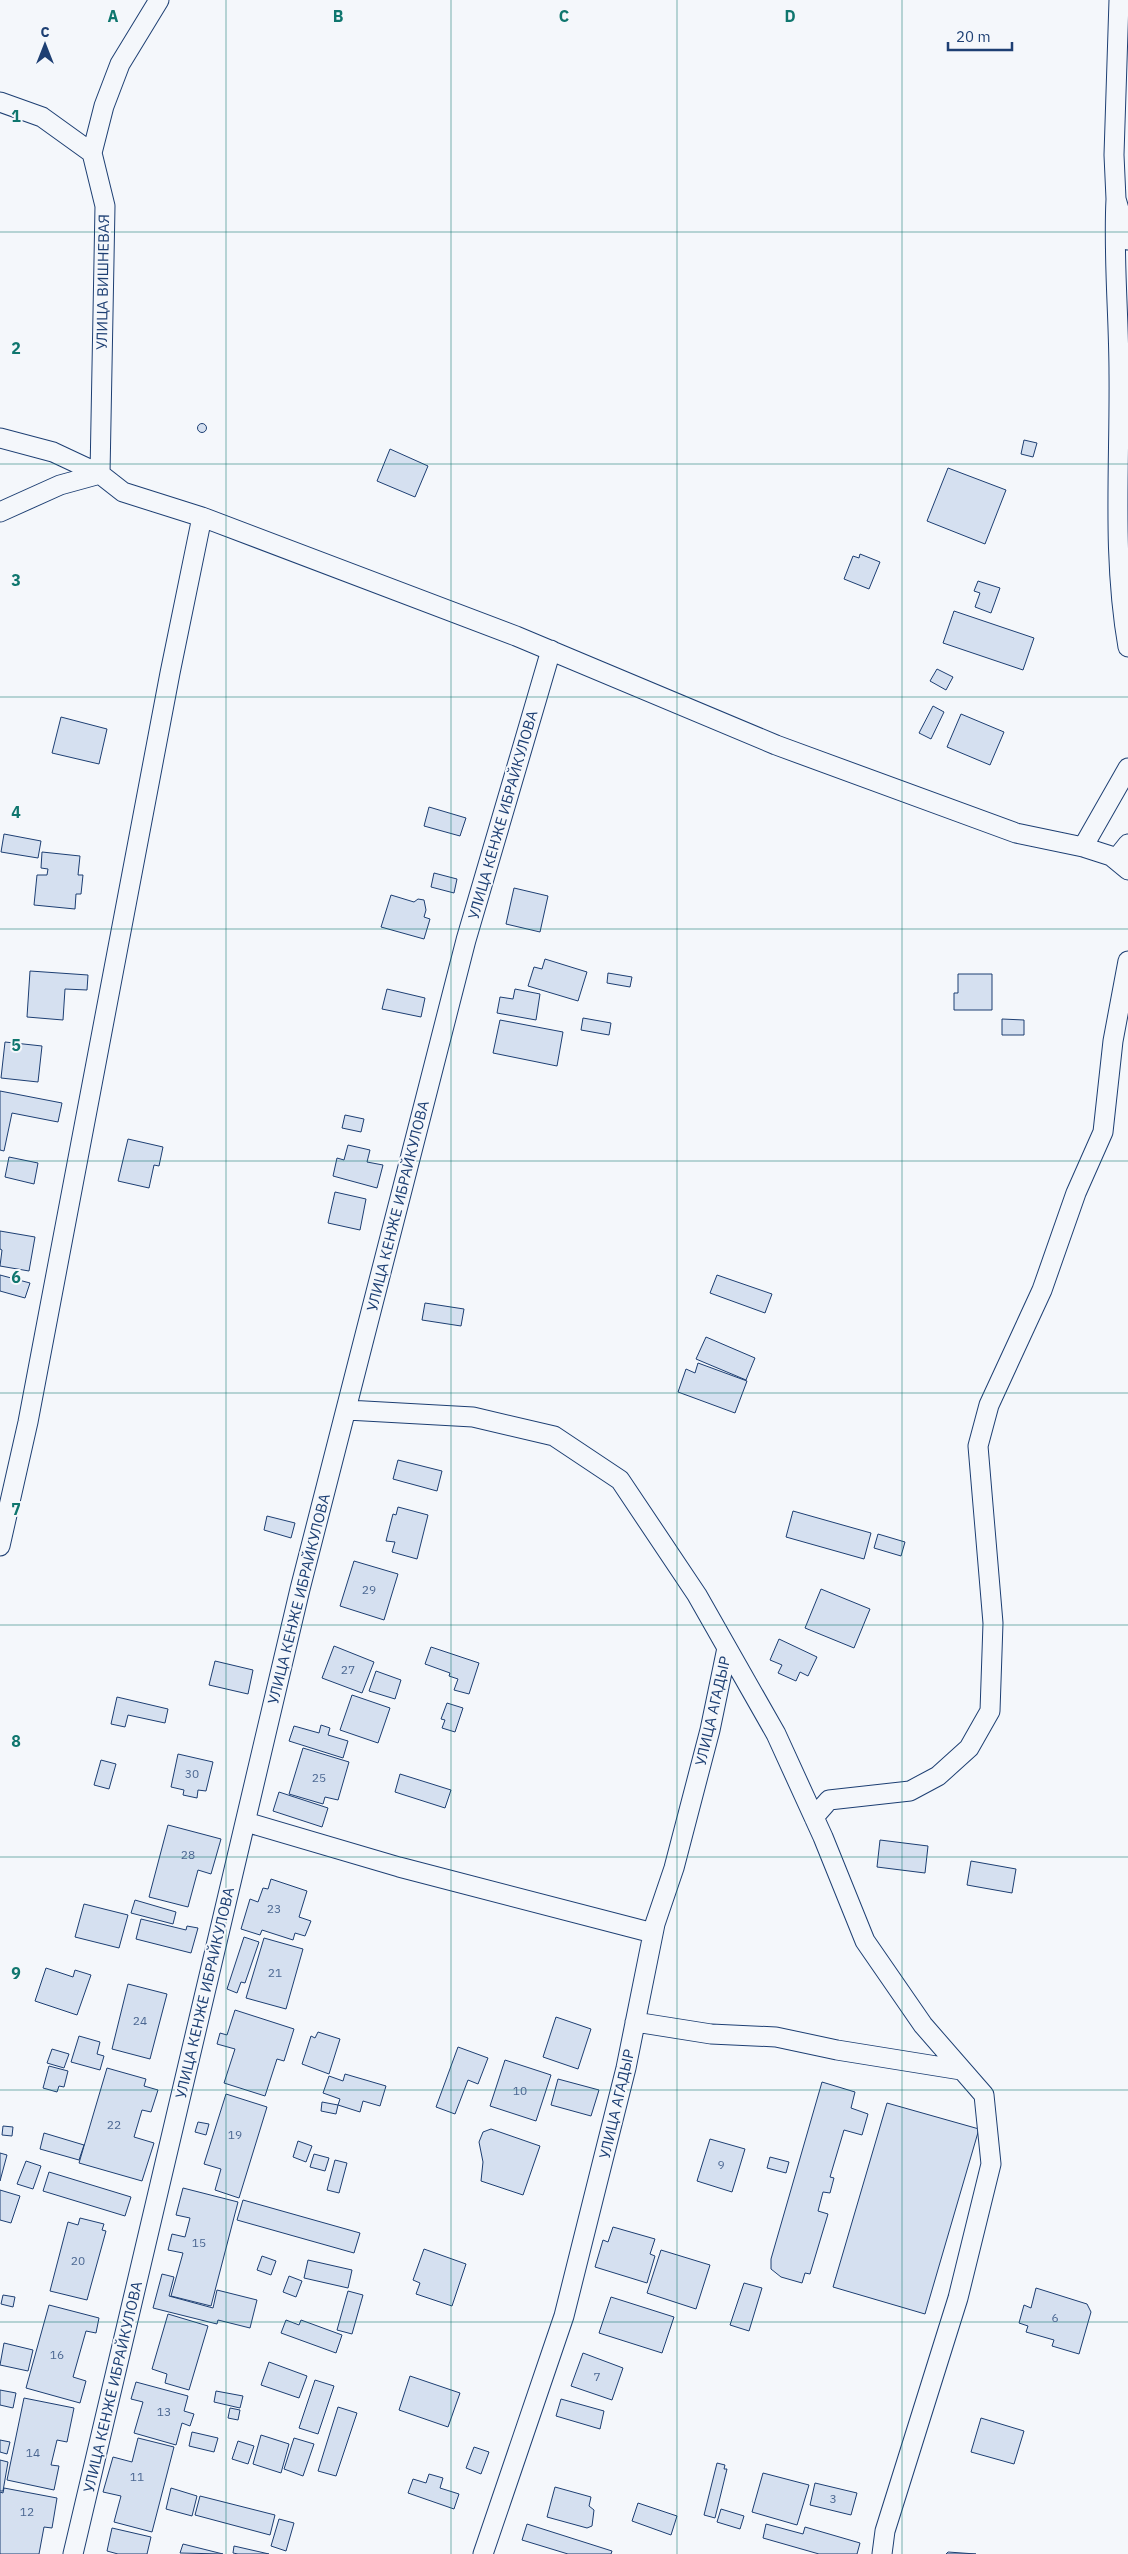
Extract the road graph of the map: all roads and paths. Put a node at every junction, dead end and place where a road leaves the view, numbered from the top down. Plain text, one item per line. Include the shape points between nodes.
1 (159, 0) edge
2 (1119, 0) edge
3 (0, 102) edge
4 (92, 153) junction
5 (1116, 199) junction
6 (1128, 240) edge
7 (0, 438) edge
8 (100, 474) junction
9 (0, 512) edge
10 (202, 517) junction
11 (1128, 554) edge
12 (1119, 580) junction
13 (1128, 647) edge
14 (551, 650) junction
15 (1128, 768) edge
16 (1128, 844) edge
17 (1083, 847) junction
18 (1122, 865) edge
19 (1128, 961) edge
20 (347, 1410) junction
21 (0, 1546) edge
22 (727, 1648) junction
23 (814, 1817) junction
24 (246, 1822) junction
25 (653, 1933) junction
26 (635, 2022) junction
27 (962, 2070) junction
28 (73, 2554) edge
29 (483, 2554) edge
30 (882, 2554) edge

1 - 4 street via 120,64 104,106
2 - 5 street via 1114,156
3 - 4 street via 42,117
4 - 8 street, УЛИЦА ВИШНЕВАЯ via 105,206
5 - 6 street
5 - 12 street
7 - 8 street via 53,452
8 - 9 street via 60,485
8 - 10 street via 123,492
10 - 14 street
10 - 21 street via 28,1422
11 - 12 street
12 - 13 street
14 - 17 street via 785,748 1016,832
14 - 20 street, УЛИЦА КЕНЖЕ ИБРАЙКУЛОВА via 466,940
15 - 17 street
16 - 18 street
17 - 18 street
19 - 23 street via 1113,1041 1103,1132 1076,1193 1042,1290 989,1405 978,1446 993,1623 990,1711 969,1748 938,1776 910,1790 829,1800
20 - 22 street via 473,1417 554,1436 620,1480 697,1596
20 - 24 street, УЛИЦА КЕНЖЕ ИБРАЙКУЛОВА via 300,1590
22 - 23 street via 776,1734
22 - 25 street, УЛИЦА АГАДЫР via 710,1730 674,1868
23 - 27 street via 865,1941 923,2025
24 - 25 street
24 - 28 street, УЛИЦА КЕНЖЕ ИБРАЙКУЛОВА
25 - 26 street, УЛИЦА АГАДЫР
26 - 27 street via 711,2034 776,2037
26 - 29 street, УЛИЦА АГАДЫР via 564,2316
27 - 30 street via 984,2095 991,2164 958,2298 885,2531

